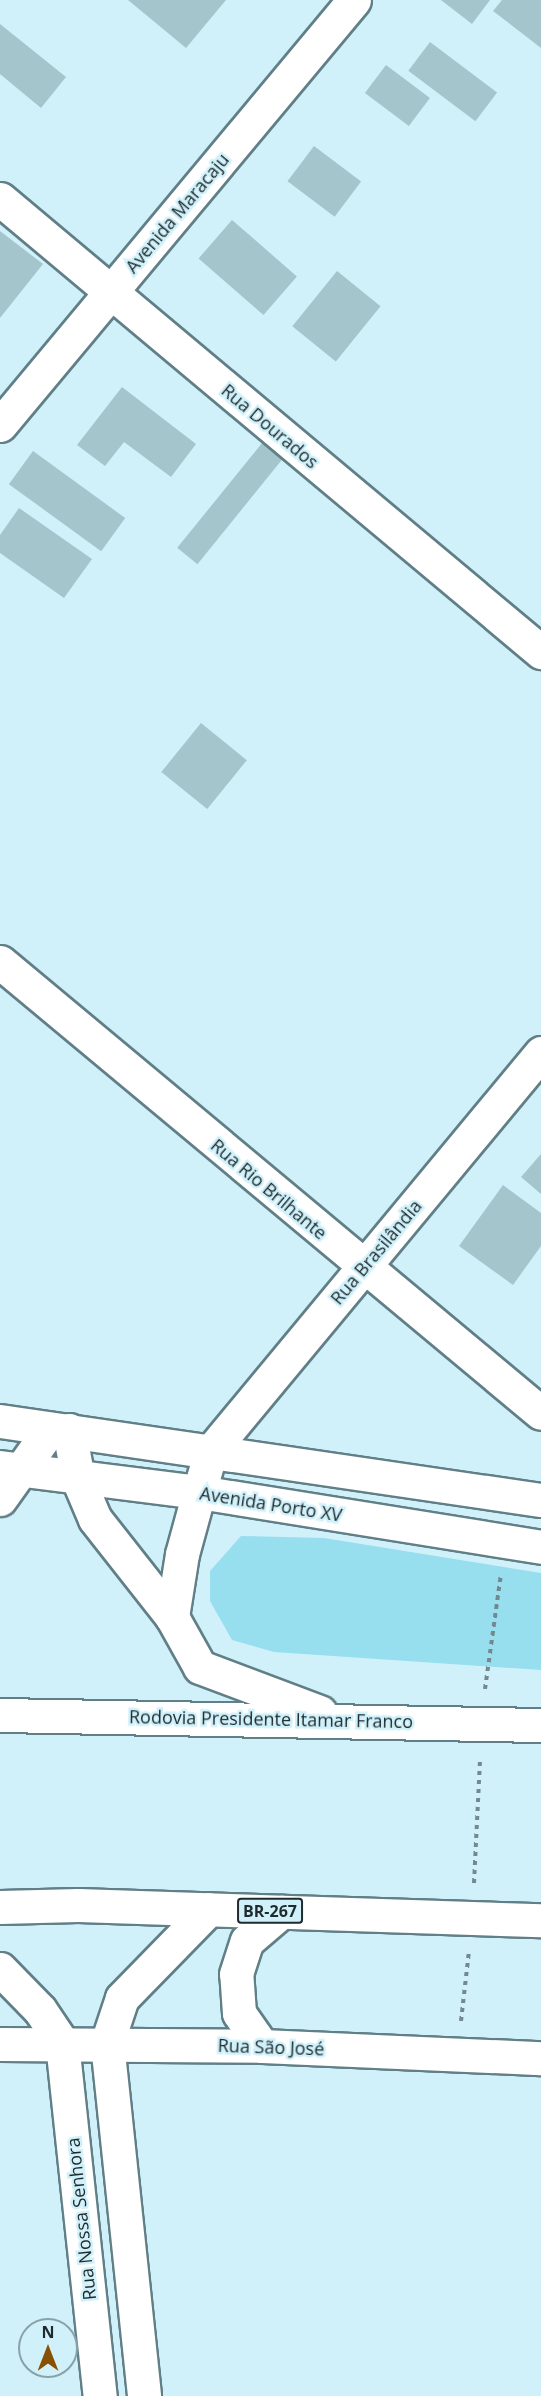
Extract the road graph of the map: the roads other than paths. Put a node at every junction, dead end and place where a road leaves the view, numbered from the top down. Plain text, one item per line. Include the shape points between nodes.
1 (354, 0) edge
2 (0, 199) edge
3 (110, 293) junction
4 (0, 425) edge
5 (541, 652) edge
6 (0, 962) edge
7 (541, 1053) edge
8 (363, 1268) junction
9 (541, 1413) edge
10 (0, 1421) edge
11 (59, 1429) junction
12 (211, 1451) junction
13 (11, 1468) edge
14 (78, 1479) junction
15 (199, 1492) junction
16 (0, 1499) edge
17 (541, 1500) edge
18 (541, 1547) edge
19 (172, 1617) junction
20 (0, 1715) edge
21 (345, 1721) junction
22 (541, 1725) edge
23 (0, 1907) edge
24 (209, 1909) junction
25 (281, 1912) junction
26 (541, 1920) edge
27 (0, 1969) edge
28 (62, 2043) junction
29 (107, 2043) junction
30 (0, 2044) edge
31 (262, 2046) junction
32 (541, 2058) edge
33 (131, 2268) junction
34 (87, 2273) junction
35 (100, 2396) edge
36 (144, 2396) edge

1 - 3 main road, Avenida Maracaju
2 - 3 main road, Rua Dourados
3 - 4 main road, Avenida Maracaju
3 - 5 main road, Rua Dourados
6 - 8 main road, Rua Rio Brilhante
7 - 8 main road, Rua Brasilândia
8 - 9 main road, Rua Rio Brilhante
8 - 12 main road, Rua Brasilândia
10 - 11 main road
11 - 12 main road
11 - 13 main road
11 - 14 main road
12 - 15 main road
12 - 17 main road
13 - 14 main road, Avenida Porto XV
13 - 16 main road
14 - 15 main road, Avenida Porto XV
14 - 19 main road via 95,1519
15 - 18 main road, Avenida Porto XV
15 - 19 main road via 182,1554
19 - 21 main road via 200,1667
20 - 21 main road, Rodovia Presidente Itamar Franco
21 - 22 main road, Rodovia Presidente Itamar Franco
23 - 24 main road, BR-267
24 - 25 main road, BR-267
24 - 29 main road via 122,1998
25 - 26 main road, BR-267
25 - 31 main road via 247,1941 236,1974 239,2013
27 - 28 main road via 40,2010
28 - 29 main road, Rua São José
28 - 30 main road, Rua São José
28 - 34 main road, Rua Nossa Senhora
29 - 31 main road, Rua São José
29 - 33 main road
31 - 32 main road, Rua São José
33 - 34 main road
33 - 36 main road
34 - 35 main road, Rua Nossa Senhora

